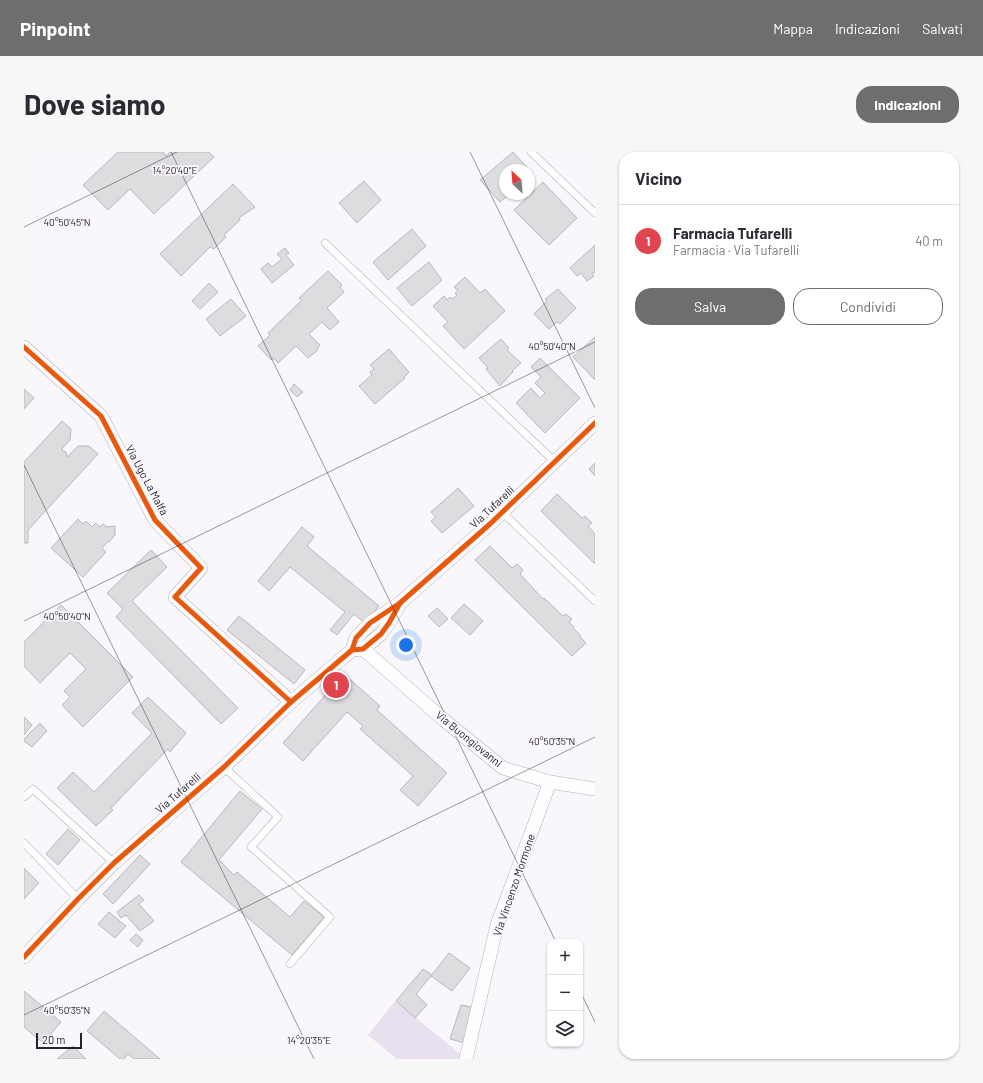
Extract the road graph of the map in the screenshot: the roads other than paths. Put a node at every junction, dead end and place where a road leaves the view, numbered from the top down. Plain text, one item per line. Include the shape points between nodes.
1 (531, 152) edge
2 (595, 214) edge
3 (324, 242) dead end
4 (24, 347) edge
5 (595, 423) edge
6 (554, 461) junction
7 (502, 512) junction
8 (595, 601) edge
9 (358, 649) junction
10 (292, 702) junction
11 (224, 767) junction
12 (550, 782) junction
13 (595, 789) edge
14 (24, 797) edge
15 (24, 844) edge
16 (114, 863) junction
17 (78, 899) junction
18 (24, 958) edge
19 (290, 964) dead end
20 (466, 1059) edge

1 - 2 lane
3 - 6 lane
4 - 10 street, Via Ugo La Malfa via 101,416 155,520 201,568 175,597
5 - 6 street, Via Tufarelli
6 - 7 street, Via Tufarelli
7 - 8 lane
7 - 9 street, Via Tufarelli via 400,603 381,634
9 - 10 street, Via Tufarelli
9 - 12 street, Via Buongiovanni via 504,768
10 - 11 street, Via Tufarelli
11 - 16 street, Via Tufarelli
11 - 19 lane via 278,817 251,846 330,917
12 - 13 street, Via Buongiovanni
12 - 20 street, Via Vincenzo Mormone via 498,925
14 - 16 lane via 33,789
15 - 17 lane
16 - 17 street, Via Tufarelli
17 - 18 street, Via Tufarelli

